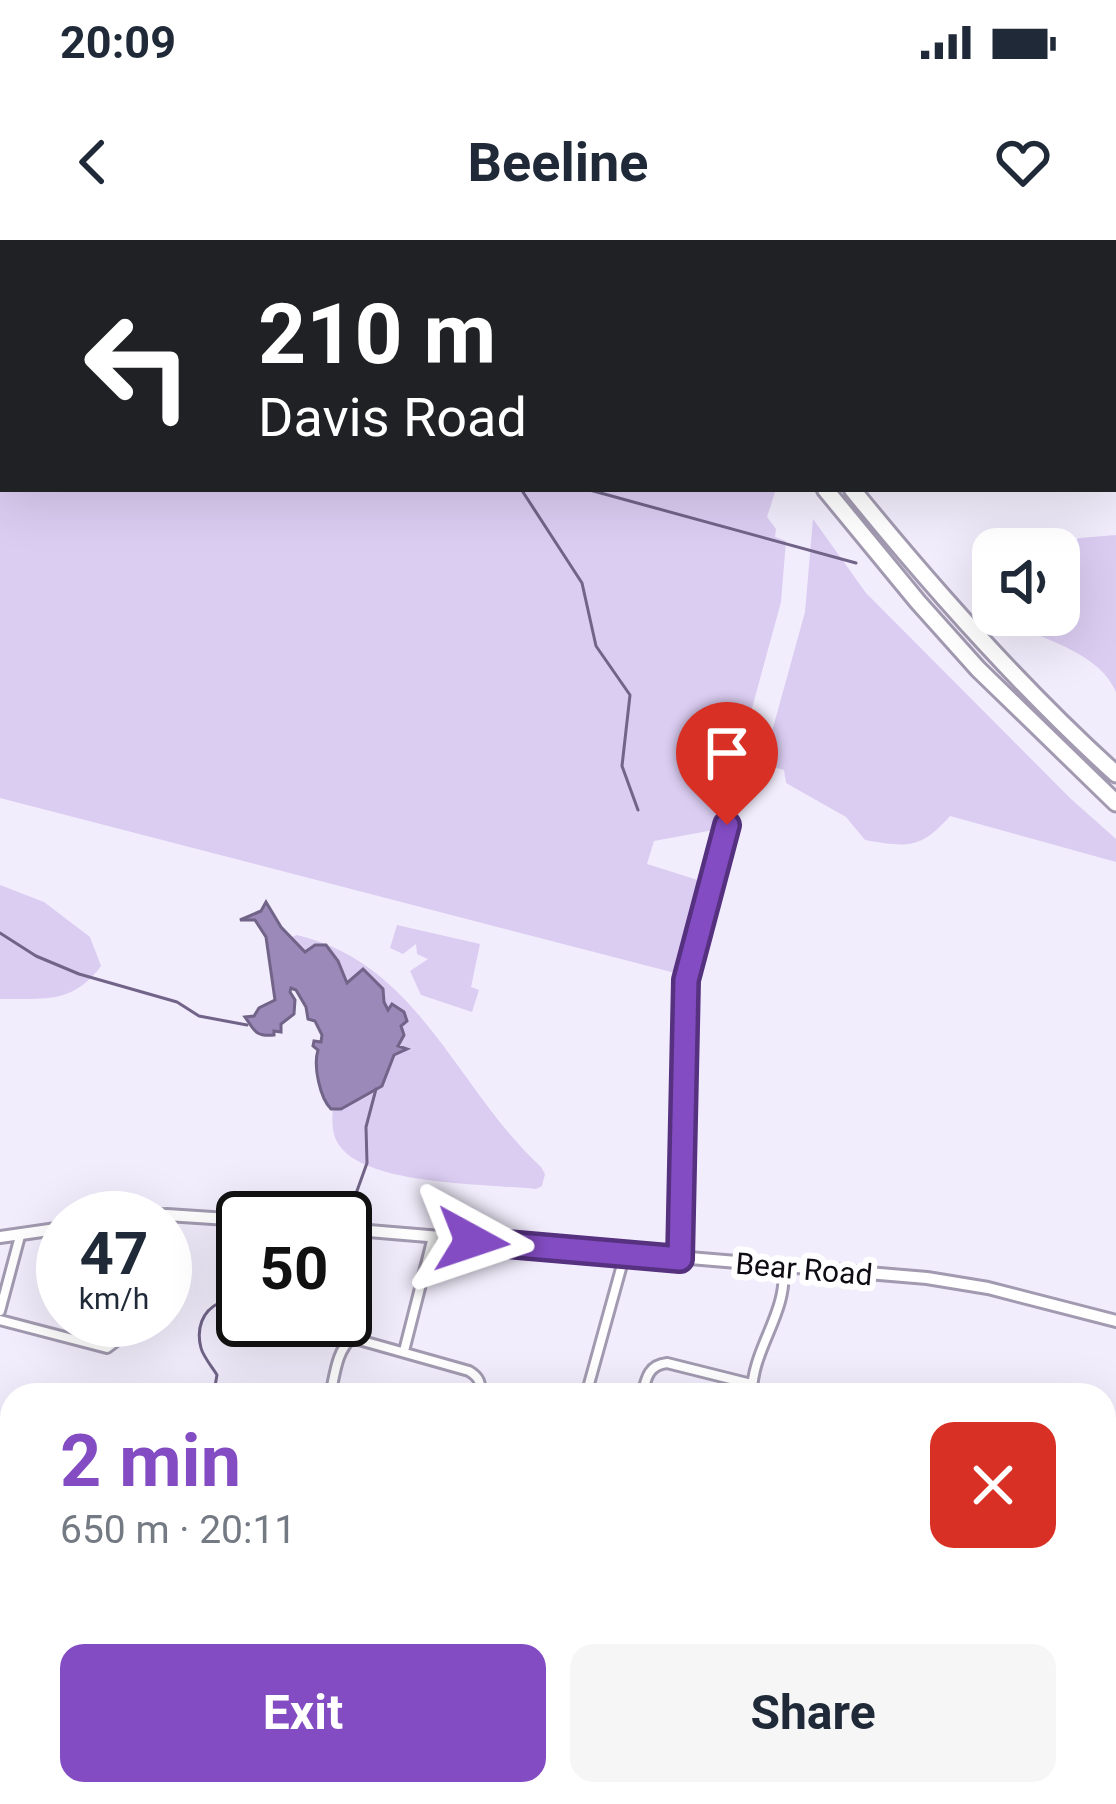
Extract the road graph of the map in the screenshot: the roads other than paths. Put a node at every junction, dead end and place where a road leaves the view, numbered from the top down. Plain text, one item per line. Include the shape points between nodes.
1 (827, 492) edge
2 (855, 492) edge
3 (1116, 774) edge
4 (1116, 803) edge
5 (727, 825) dead end
6 (372, 1232) edge
7 (36, 1233) edge
8 (20, 1236) junction
9 (0, 1237) edge
10 (433, 1238) junction
11 (625, 1254) junction
12 (680, 1259) junction
13 (783, 1266) junction
14 (0, 1315) edge
15 (1116, 1321) edge
16 (36, 1326) edge
17 (404, 1352) junction
18 (333, 1383) edge
19 (481, 1383) edge
20 (589, 1383) edge
21 (646, 1383) edge
22 (730, 1383) edge
23 (754, 1383) edge

1 - 4 highway via 979,669
2 - 3 highway via 964,622
5 - 12 street via 686,980
6 - 10 main road, Bear Road
7 - 8 main road
8 - 9 main road
8 - 14 street
10 - 11 main road, Bear Road
10 - 17 street
11 - 12 main road, Bear Road
11 - 20 street
12 - 13 main road, Bear Road
13 - 15 main road, Bear Road via 956,1282
13 - 23 street via 782,1303
14 - 16 street
17 - 18 street via 352,1338
17 - 19 street via 470,1371
21 - 22 street via 650,1370 667,1363

